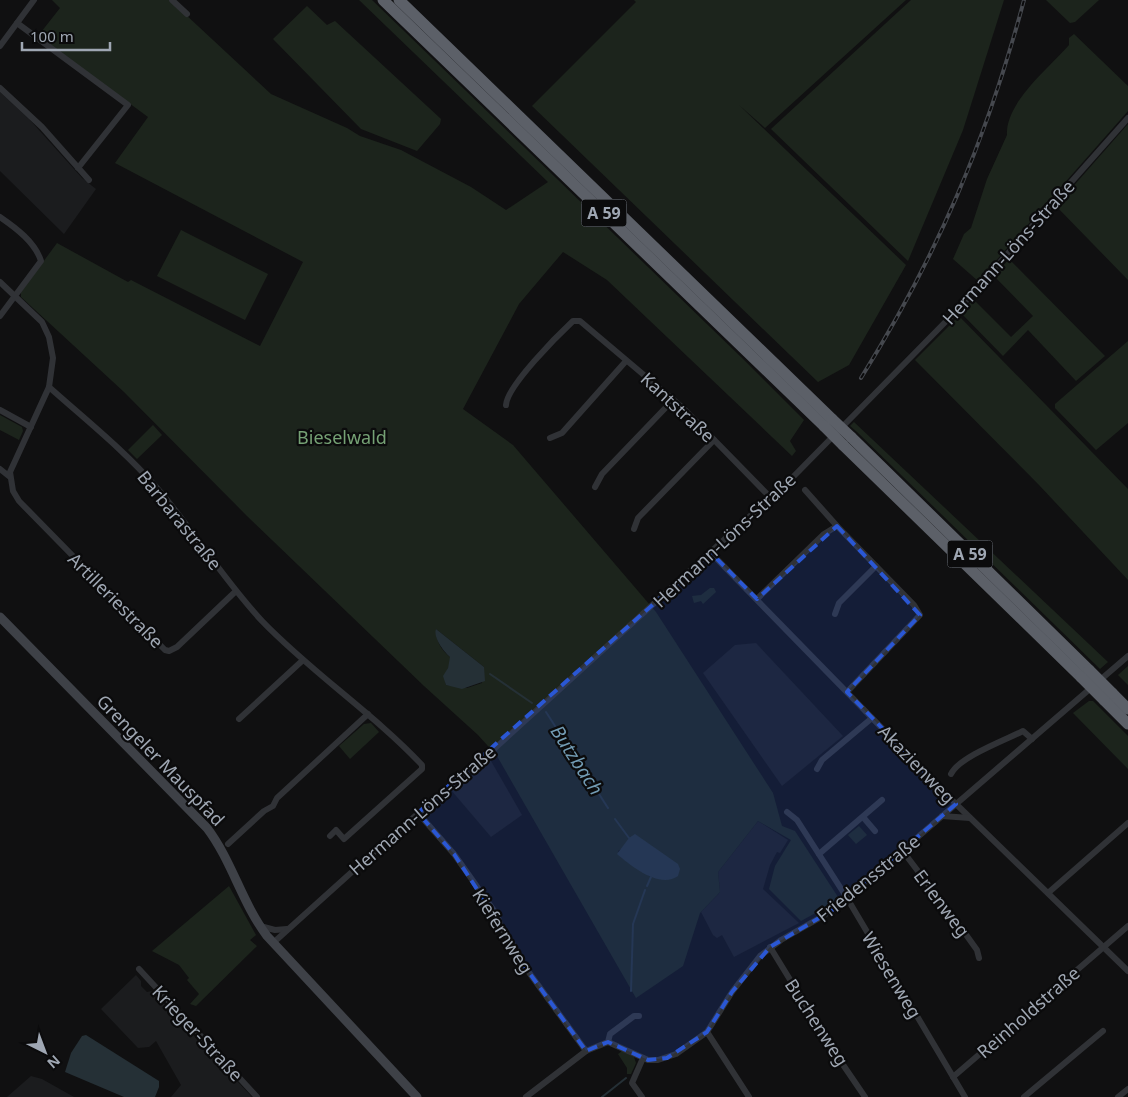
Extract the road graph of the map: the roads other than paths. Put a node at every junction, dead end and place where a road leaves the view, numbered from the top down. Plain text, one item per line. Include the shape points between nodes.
1 (34, 0) edge
2 (172, 0) edge
3 (383, 0) edge
4 (399, 0) edge
5 (187, 14) dead end
6 (17, 24) junction
7 (0, 46) edge
8 (0, 88) edge
9 (1128, 118) edge
10 (78, 168) junction
11 (89, 180) dead end
12 (0, 217) edge
13 (0, 282) edge
14 (15, 296) junction
15 (0, 316) edge
16 (626, 361) junction
17 (49, 387) junction
18 (673, 400) junction
19 (506, 405) dead end
20 (0, 410) edge
21 (828, 423) junction
22 (31, 427) junction
23 (550, 438) dead end
24 (714, 440) junction
25 (0, 469) edge
26 (10, 477) junction
27 (595, 487) dead end
28 (805, 490) dead end
29 (771, 498) junction
30 (837, 526) junction
31 (634, 529) dead end
32 (711, 552) junction
33 (876, 566) junction
34 (236, 590) junction
35 (757, 599) junction
36 (835, 614) dead end
37 (0, 617) edge
38 (1128, 656) edge
39 (303, 660) junction
40 (847, 692) junction
41 (1108, 697) junction
42 (1128, 709) edge
43 (368, 714) junction
44 (872, 718) junction
45 (240, 719) dead end
46 (1128, 724) edge
47 (1032, 739) junction
48 (817, 769) dead end
49 (951, 774) dead end
50 (882, 800) dead end
51 (956, 804) junction
52 (787, 812) dead end
53 (418, 813) junction
54 (942, 816) junction
55 (863, 817) junction
56 (970, 818) junction
57 (1128, 823) edge
58 (874, 831) dead end
59 (330, 836) dead end
60 (228, 844) dead end
61 (902, 850) junction
62 (819, 854) junction
63 (1048, 892) junction
64 (847, 898) junction
65 (260, 926) junction
66 (1128, 926) edge
67 (288, 929) junction
68 (273, 943) junction
69 (1104, 947) junction
70 (770, 948) junction
71 (979, 958) dead end
72 (139, 970) dead end
73 (1128, 971) edge
74 (637, 1016) dead end
75 (1102, 1031) dead end
76 (707, 1032) junction
77 (608, 1042) junction
78 (586, 1051) junction
79 (643, 1058) junction
80 (953, 1077) junction
81 (1128, 1089) edge
82 (257, 1097) edge
83 (417, 1097) edge
84 (526, 1097) edge
85 (642, 1097) edge
86 (749, 1097) edge
87 (865, 1097) edge
88 (965, 1097) edge
89 (1024, 1097) edge
90 (1118, 1097) edge

1 - 6 street
2 - 5 street
3 - 21 highway, A 59
4 - 21 highway, A 59
6 - 7 street
6 - 10 street via 128,105
8 - 10 street via 35,120
9 - 29 street, Hermann-Löns-Straße via 964,304
10 - 11 street
12 - 14 street via 26,238 41,261
13 - 14 street
14 - 15 street
14 - 17 street via 42,322 49,337 53,358
16 - 18 street, Kantstraße
16 - 19 street, Kantstraße via 580,321 573,321 532,364 508,396
16 - 23 street via 562,433
17 - 22 street
17 - 34 street, Barbarastraße via 97,426 150,480
18 - 24 street, Kantstraße
18 - 27 street via 602,474
20 - 22 street
21 - 41 highway, A 59, bridge
22 - 26 street
24 - 29 street, Kantstraße
24 - 31 street via 638,518
25 - 26 street
26 - 34 street, Artilleriestraße via 19,501 165,650 176,647
28 - 30 street
29 - 32 street, Hermann-Löns-Straße
30 - 33 street
30 - 35 street via 824,534
32 - 35 street, Akazienweg
32 - 53 street, Hermann-Löns-Straße via 494,749
33 - 36 street via 839,603
33 - 40 street via 920,615
34 - 39 street, Barbarastraße
35 - 40 street, Akazienweg
37 - 65 main road, Grengeler Mauspfad via 207,828 221,848
38 - 47 street, Friedensstraße
39 - 43 street, Barbarastraße
39 - 45 street
40 - 44 street, Akazienweg
41 - 42 highway, A 59
41 - 46 highway, A 59
43 - 59 street, Barbarastraße via 406,748 422,769 344,839 336,830
43 - 60 street via 277,798 273,806
44 - 48 street via 822,760
44 - 51 street, Akazienweg
47 - 49 street via 1023,731 968,759
47 - 51 street, Friedensstraße
50 - 55 street
51 - 54 street, Friedensstraße
51 - 56 street, Akazienweg
52 - 62 street, Wiesenweg via 797,820
53 - 67 street, Hermann-Löns-Straße
53 - 78 street, Kiefernweg via 490,903 514,946 516,956
54 - 56 street
54 - 61 street, Friedensstraße
55 - 58 street
55 - 62 street
56 - 63 street, Akazienweg
57 - 63 street
61 - 64 street, Friedensstraße
61 - 71 street, Erlenweg via 968,936
62 - 64 street, Wiesenweg
63 - 69 street, Akazienweg
64 - 70 street, Friedensstraße
64 - 80 street, Wiesenweg
65 - 67 street
65 - 68 main road, Grengeler Mauspfad
66 - 69 street, Reinholdstraße
67 - 68 street, Hermann-Löns-Straße
68 - 83 main road, Grengeler Mauspfad
69 - 73 street, Akazienweg
69 - 80 street, Reinholdstraße
70 - 76 street, Friedensstraße via 732,992
70 - 87 street, Buchenweg
72 - 82 street, Krieger-Straße
74 - 77 street via 610,1034
75 - 89 street
76 - 79 street, Friedensstraße via 667,1058
76 - 86 street
77 - 78 street
77 - 79 street, Friedensstraße
78 - 84 street
79 - 85 street via 632,1083
80 - 88 street, Wiesenweg
81 - 90 street

